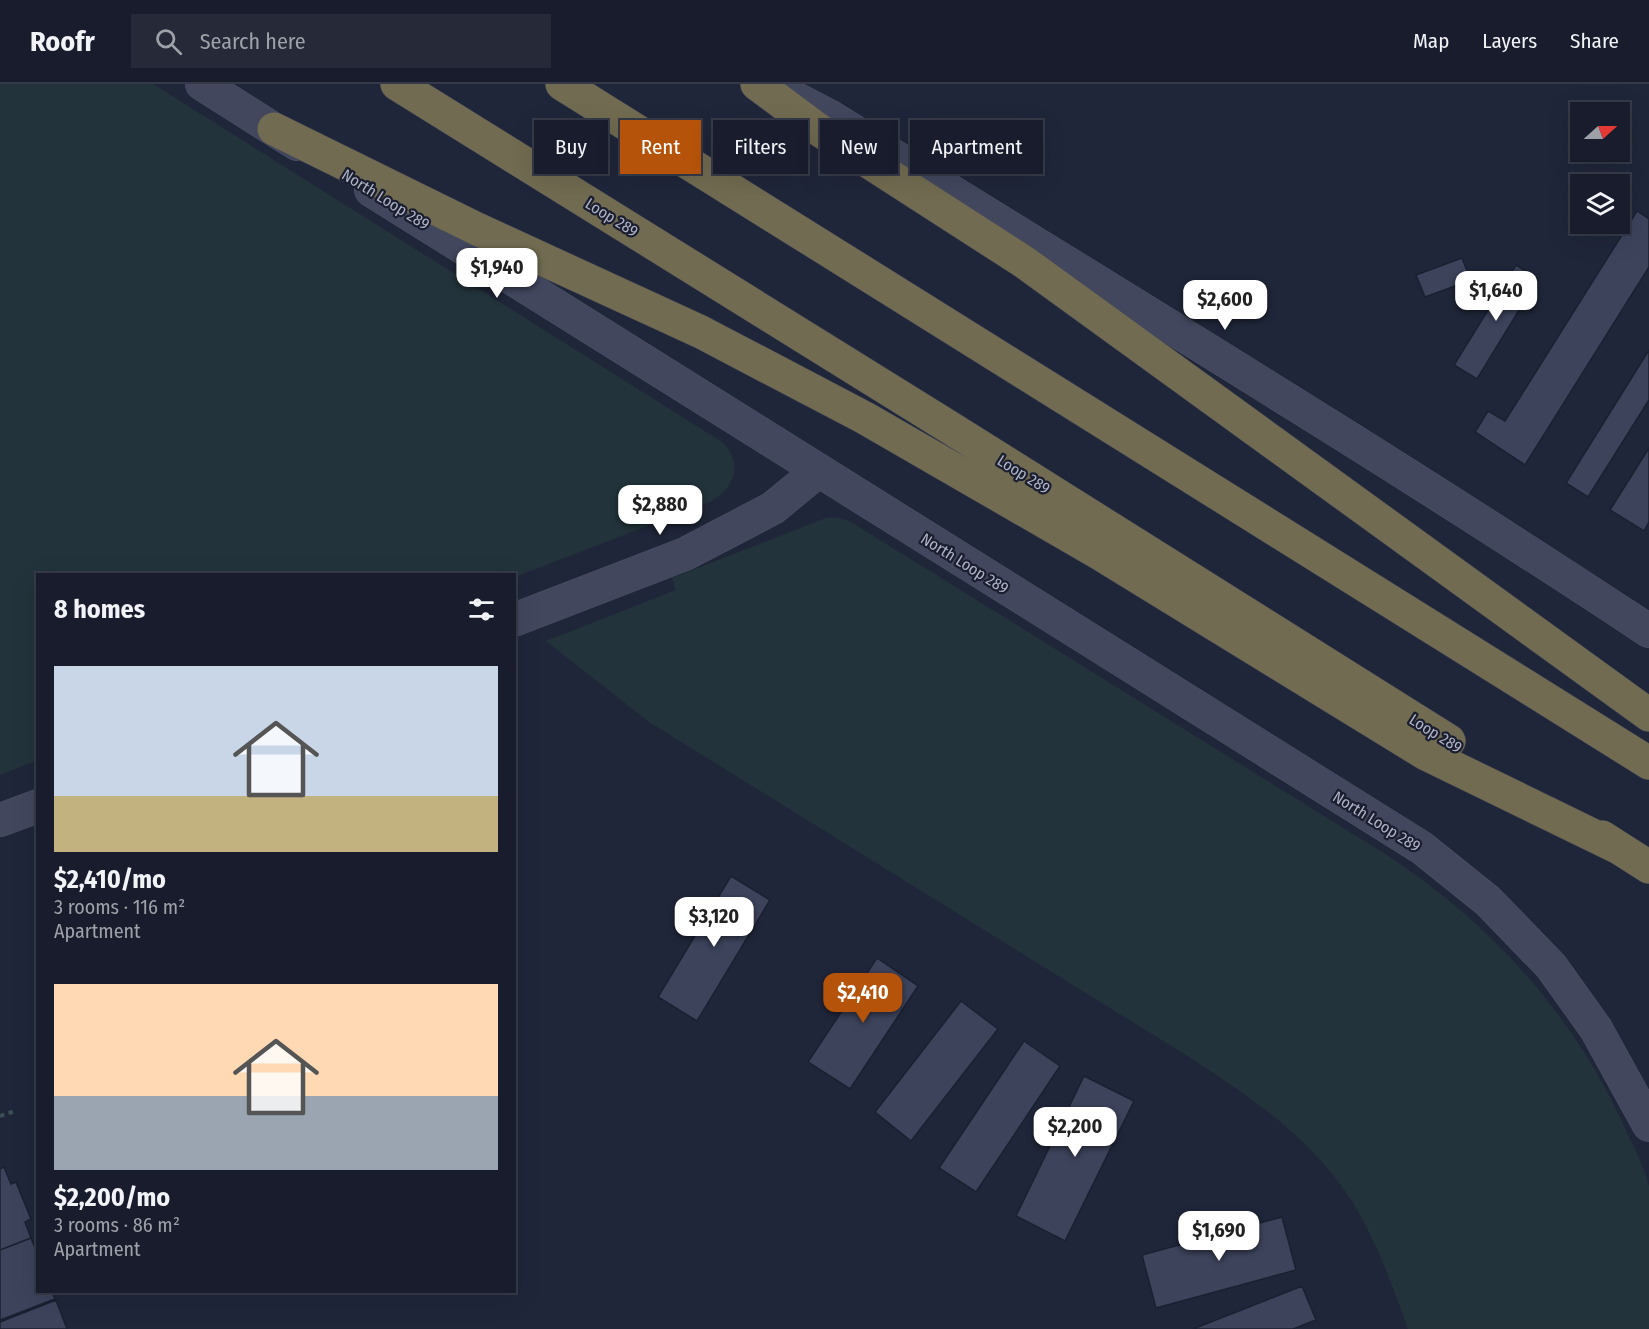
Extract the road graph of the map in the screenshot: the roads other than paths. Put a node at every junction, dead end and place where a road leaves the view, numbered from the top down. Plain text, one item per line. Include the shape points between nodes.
1 (202, 84) edge
2 (397, 84) edge
3 (562, 84) edge
4 (757, 84) edge
5 (769, 84) edge
6 (274, 129) junction
7 (818, 471) junction
8 (516, 619) edge
9 (1649, 631) edge
10 (1649, 715) edge
11 (1649, 764) edge
12 (36, 807) edge
13 (0, 820) edge
14 (1619, 848) junction
15 (1649, 867) edge
16 (1649, 1125) edge

1 - 6 main road, North Loop 289
2 - 14 highway, Loop 289
3 - 11 highway
4 - 10 highway via 816,128 1024,262
5 - 9 main road via 829,116 1315,417
6 - 7 main road, North Loop 289
6 - 14 highway via 477,229 701,332 865,418 1097,552 1426,754
7 - 8 main road via 773,508 685,554
7 - 16 main road, North Loop 289 via 1422,848 1488,901 1551,966 1596,1029
12 - 13 main road
14 - 15 highway, Loop 289

